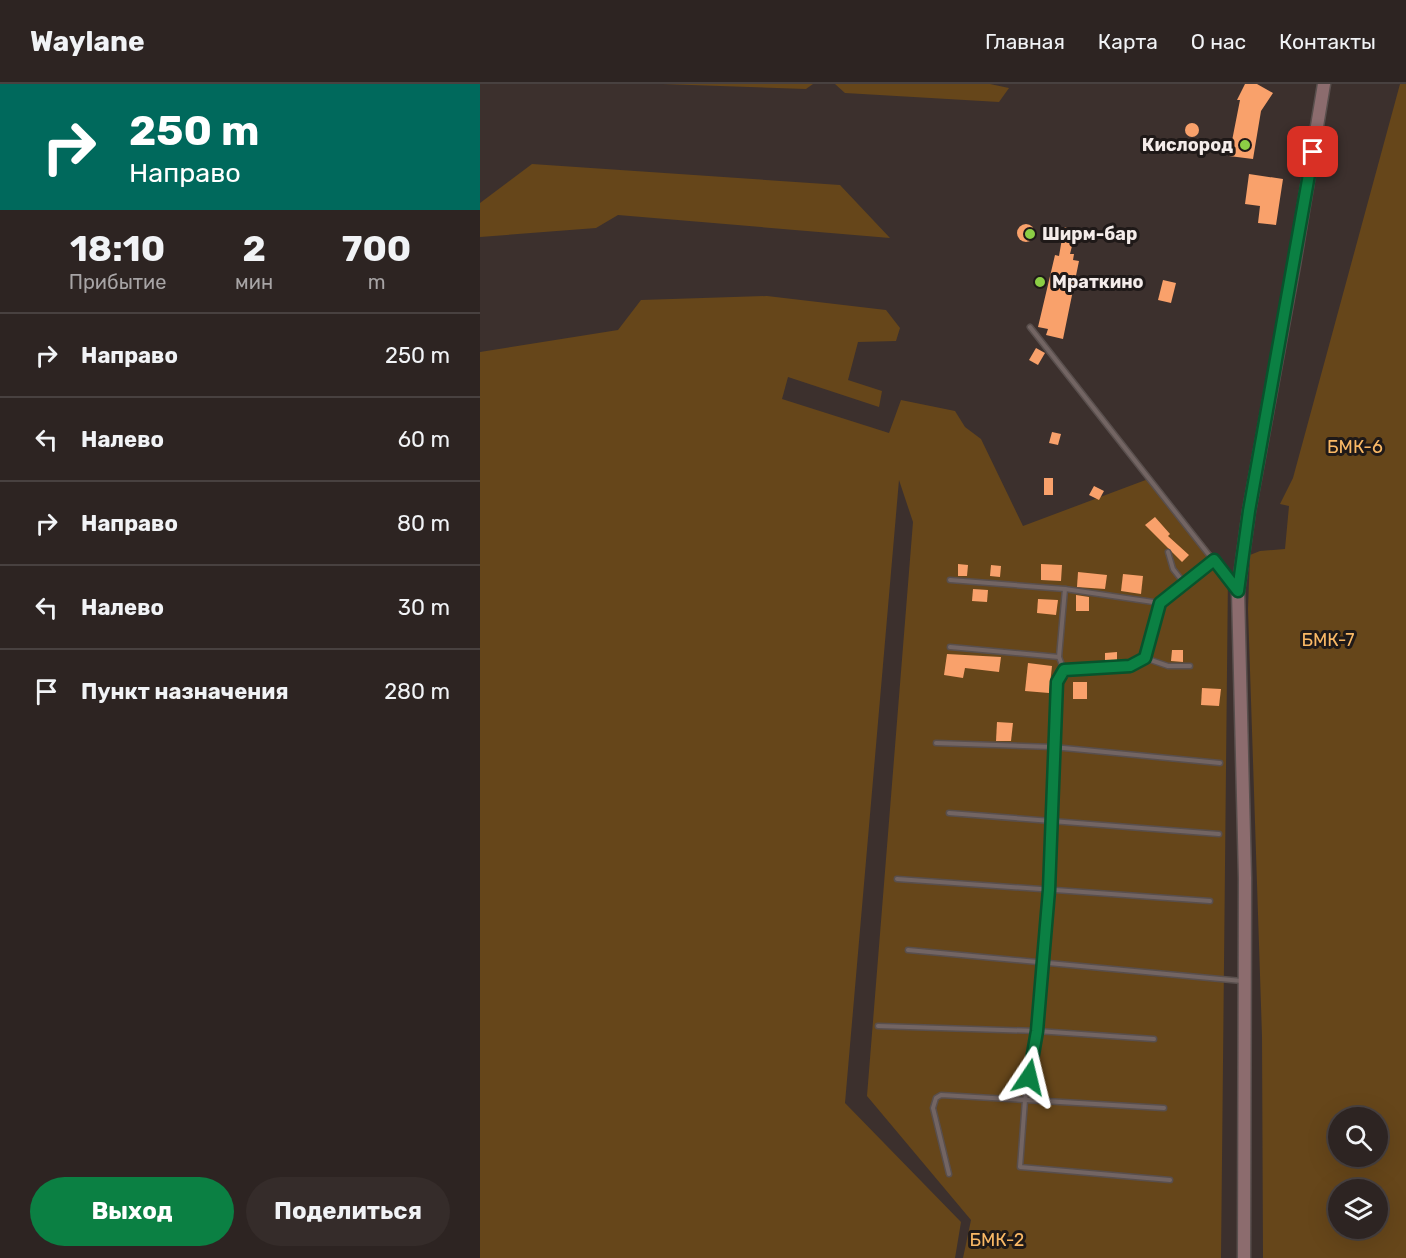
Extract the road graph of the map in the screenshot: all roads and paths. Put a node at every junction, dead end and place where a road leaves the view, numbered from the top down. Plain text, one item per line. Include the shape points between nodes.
1 (1324, 84) edge
2 (1030, 327) dead end
3 (1168, 552) dead end
4 (1214, 560) junction
5 (950, 580) dead end
6 (1184, 583) junction
7 (1065, 589) junction
8 (1238, 591) junction
9 (1160, 603) junction
10 (950, 647) dead end
11 (1059, 657) junction
12 (1145, 658) junction
13 (1190, 666) dead end
14 (1064, 670) junction
15 (936, 743) dead end
16 (1053, 747) junction
17 (1220, 763) dead end
18 (949, 813) dead end
19 (1053, 820) junction
20 (1219, 834) dead end
21 (897, 879) dead end
22 (1049, 890) junction
23 (1210, 901) dead end
24 (908, 950) dead end
25 (1043, 963) junction
26 (1244, 981) junction
27 (878, 1026) dead end
28 (1037, 1031) junction
29 (1155, 1039) dead end
30 (1025, 1100) junction
31 (1164, 1108) dead end
32 (949, 1174) dead end
33 (1170, 1180) dead end
34 (1244, 1258) edge

1 - 8 main road
2 - 4 lane
3 - 6 lane via 1173,569
4 - 6 lane
4 - 8 lane
5 - 7 lane
6 - 9 lane
7 - 9 lane
7 - 11 lane
8 - 26 main road
9 - 12 lane
10 - 11 lane
11 - 14 lane
12 - 13 lane via 1168,666
12 - 14 lane via 1130,666
14 - 16 lane via 1057,682
15 - 16 lane
16 - 17 lane
16 - 19 lane
18 - 19 lane
19 - 20 lane
19 - 22 lane
21 - 22 lane
22 - 23 lane
22 - 25 lane
24 - 25 lane
25 - 26 lane
25 - 28 lane
26 - 34 main road
27 - 28 lane
28 - 29 lane
28 - 30 lane
30 - 31 lane
30 - 32 lane via 941,1095 936,1098 933,1108
30 - 33 lane via 1020,1167

